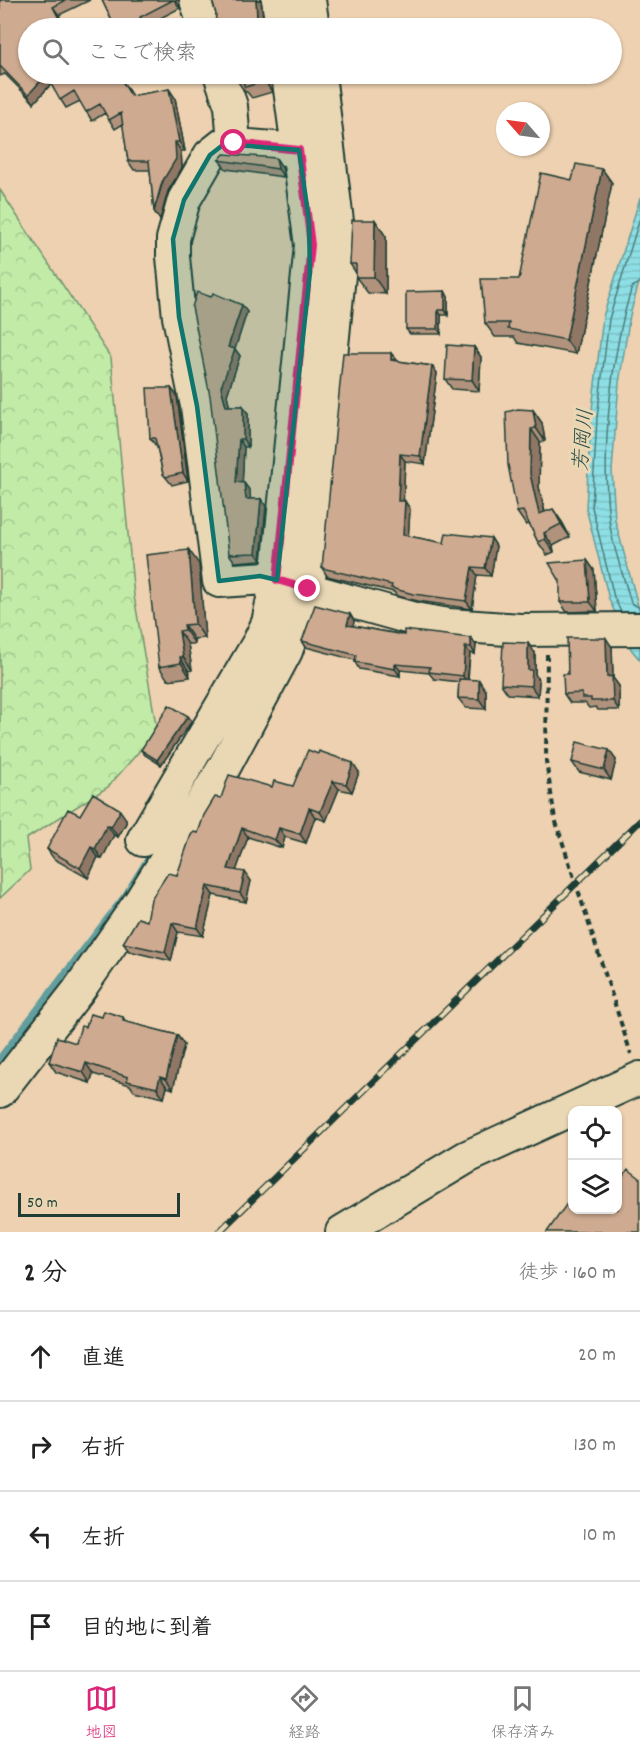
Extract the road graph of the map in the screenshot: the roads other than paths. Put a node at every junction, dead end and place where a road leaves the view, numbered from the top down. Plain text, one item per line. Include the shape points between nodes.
1 (196, 0) edge
2 (279, 0) edge
3 (309, 0) edge
4 (202, 18) edge
5 (281, 18) edge
6 (312, 18) edge
7 (223, 84) edge
8 (289, 84) edge
9 (320, 84) edge
10 (234, 143) junction
11 (299, 150) junction
12 (291, 584) junction
13 (629, 629) edge
14 (143, 840) dead end
15 (640, 1078) edge
16 (0, 1090) edge
17 (342, 1232) edge

1 - 4 street
2 - 5 street
3 - 6 street
7 - 10 street via 231,106
8 - 11 street
9 - 12 street via 337,220 339,275
10 - 11 street
10 - 12 street via 224,144 210,155 184,200 173,239 180,317 197,406 219,581 260,576
11 - 12 street via 311,245
12 - 13 street via 425,621 484,628
12 - 14 street
12 - 16 street via 286,651 222,771 140,902 78,991
15 - 17 street via 467,1157

